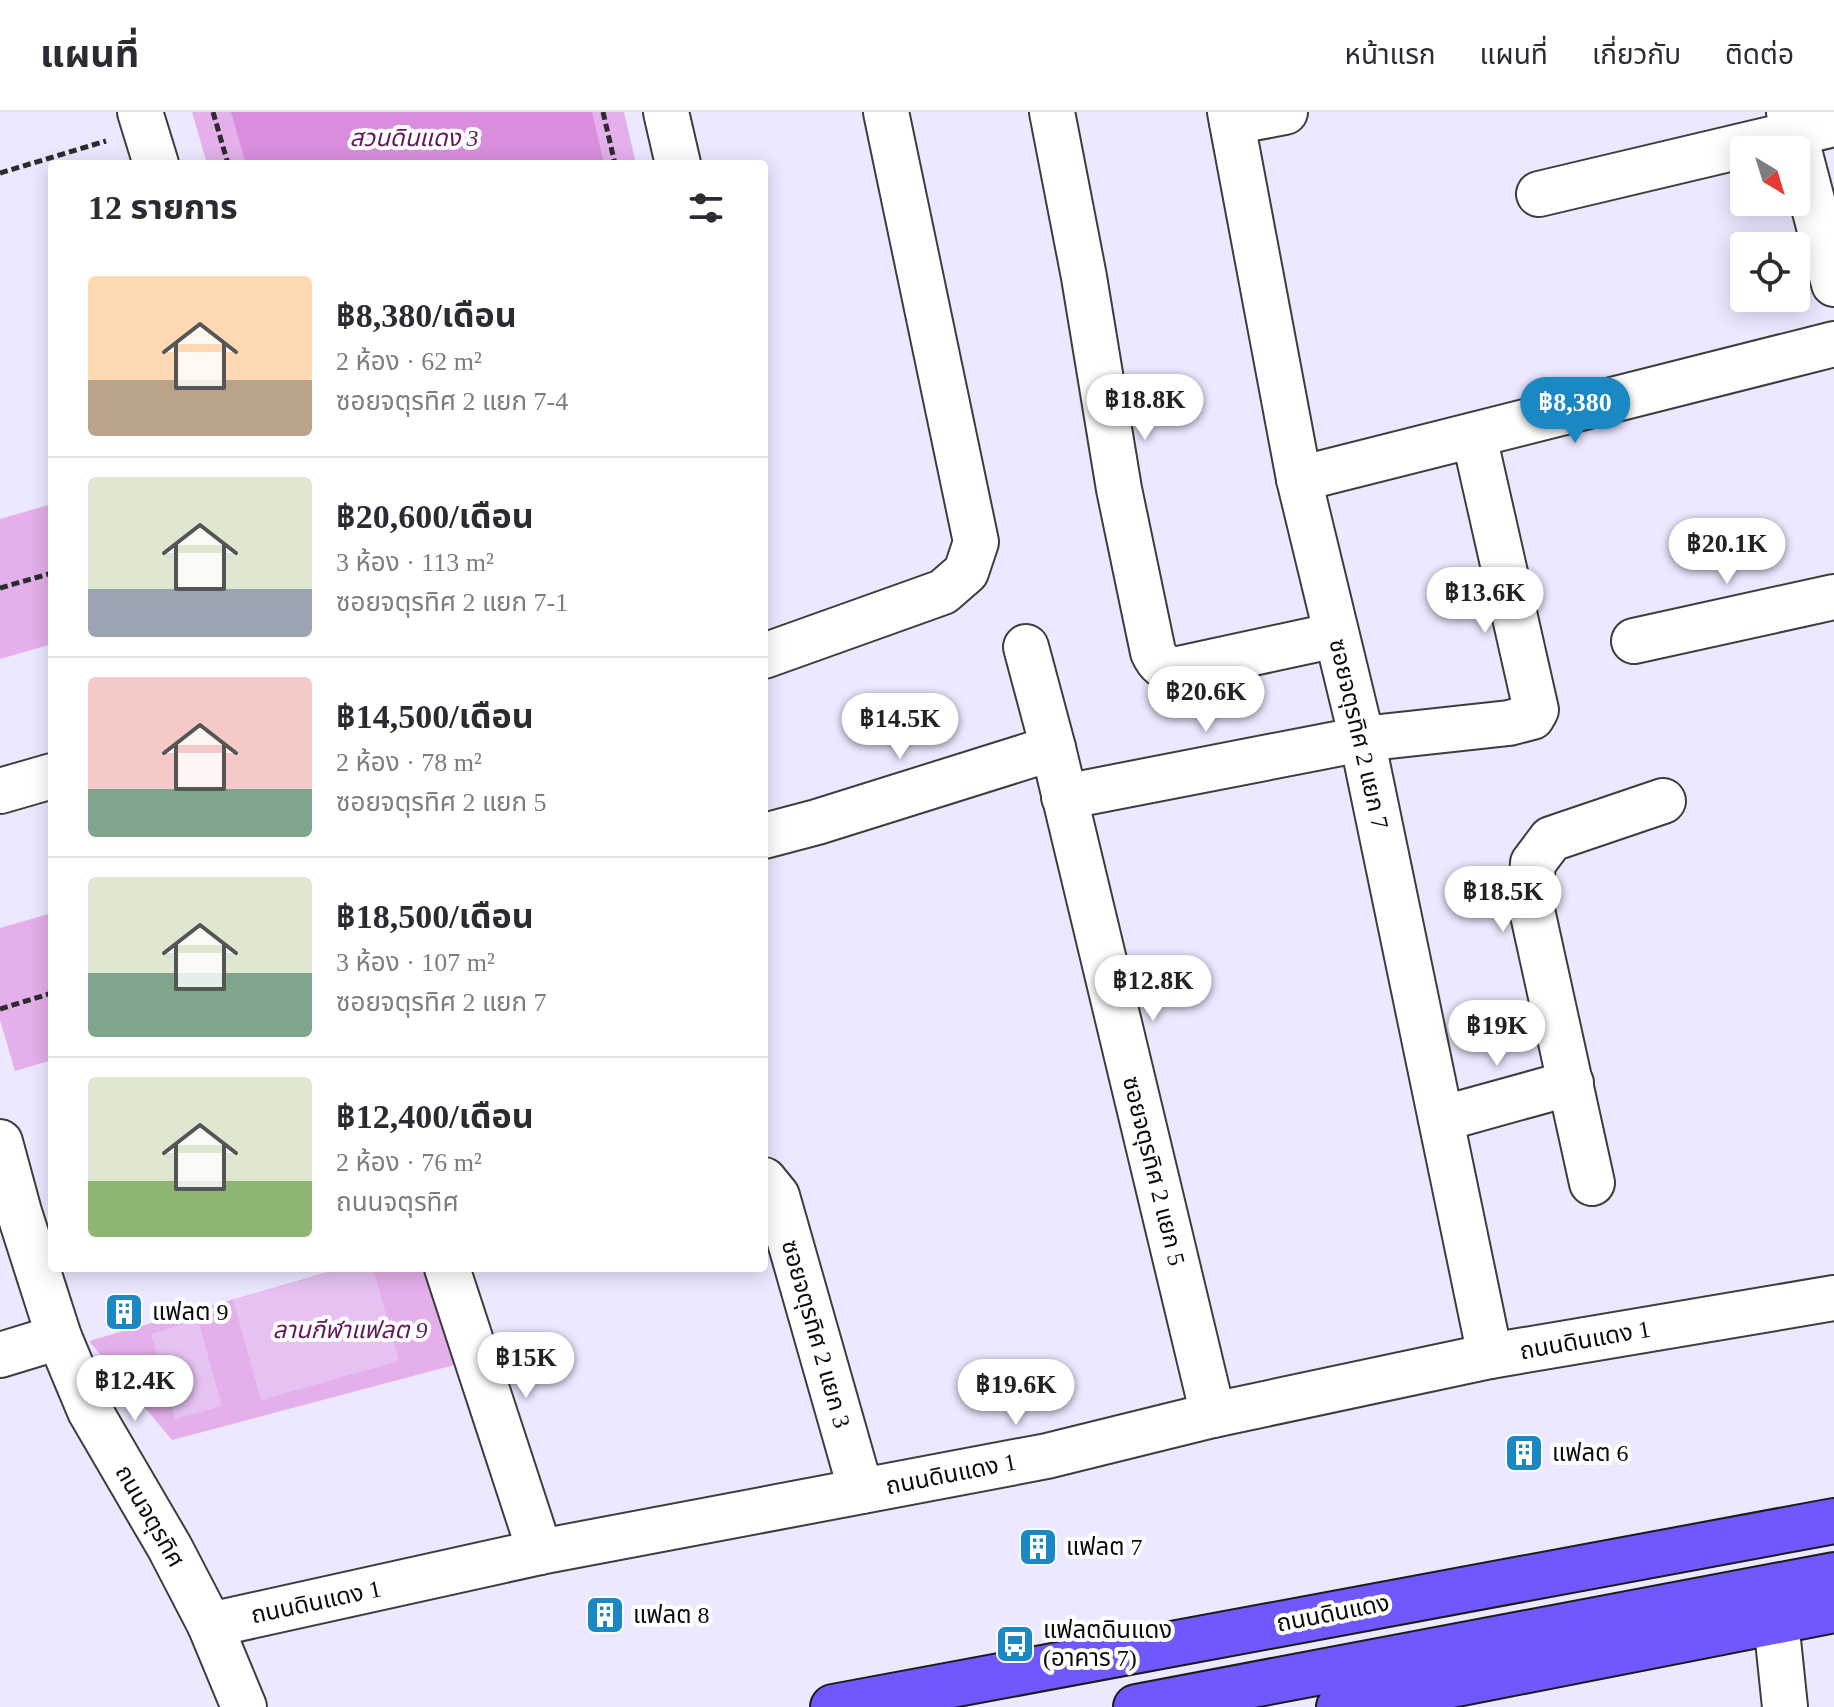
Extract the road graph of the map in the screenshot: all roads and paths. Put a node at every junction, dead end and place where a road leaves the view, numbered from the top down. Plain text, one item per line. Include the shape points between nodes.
1 (213, 112) edge
2 (603, 112) edge
3 (666, 112) edge
4 (886, 112) edge
5 (1052, 112) edge
6 (1285, 112) edge
7 (1231, 117) edge
8 (1806, 123) edge
9 (147, 135) edge
10 (50, 160) edge
11 (227, 160) edge
12 (614, 160) edge
13 (677, 160) edge
14 (48, 161) edge
15 (0, 173) edge
16 (1539, 194) dead end
17 (1834, 284) edge
18 (1834, 344) edge
19 (1474, 436) junction
20 (1299, 479) junction
21 (48, 574) edge
22 (0, 588) edge
23 (1834, 597) edge
24 (1336, 635) junction
25 (1634, 641) dead end
26 (1026, 647) dead end
27 (768, 655) edge
28 (1362, 739) junction
29 (1053, 748) junction
30 (48, 777) edge
31 (0, 791) edge
32 (1064, 797) junction
33 (1663, 801) dead end
34 (768, 835) edge
35 (48, 994) edge
36 (0, 1009) edge
37 (1571, 1083) junction
38 (1441, 1119) junction
39 (0, 1142) edge
40 (1592, 1183) dead end
41 (768, 1185) edge
42 (448, 1272) edge
43 (1834, 1298) edge
44 (59, 1337) junction
45 (0, 1355) edge
46 (1490, 1356) junction
47 (1213, 1415) junction
48 (861, 1491) junction
49 (1834, 1521) edge
50 (540, 1552) junction
51 (1834, 1575) edge
52 (1834, 1610) edge
53 (1776, 1621) junction
54 (210, 1625) junction
55 (244, 1707) edge
56 (833, 1707) edge
57 (1136, 1707) edge
58 (1339, 1707) edge
59 (1785, 1707) edge

1 - 11 path
2 - 12 path
3 - 13 street
4 - 27 street via 976,542 966,572 943,592
5 - 24 street via 1119,489 1156,659 1174,670
6 - 7 street
7 - 20 street, ซอยจตุรทิศ 2 แยก 7
8 - 16 street
8 - 17 street
9 - 10 path
14 - 15 path
18 - 19 street
19 - 20 street
19 - 28 street via 1536,710 1532,717 1509,723
20 - 24 street, ซอยจตุรทิศ 2 แยก 7
21 - 22 path
23 - 25 street
24 - 28 street, ซอยจตุรทิศ 2 แยก 7
26 - 29 street, ซอยจตุรทิศ 2 แยก 5
28 - 32 street
28 - 38 street, ซอยจตุรทิศ 2 แยก 7
29 - 32 street, ซอยจตุรทิศ 2 แยก 5
29 - 34 street
30 - 31 street
32 - 47 street, ซอยจตุรทิศ 2 แยก 5
33 - 37 street via 1551,839 1533,863 1530,901
35 - 36 path
37 - 38 street
37 - 40 street
38 - 46 street, ซอยจตุรทิศ 2 แยก 7
39 - 44 street, ถนนจตุรทิศ
41 - 48 street, ซอยจตุรทิศ 2 แยก 3 via 777,1196
42 - 50 street
43 - 46 street, ถนนดินแดง 1
44 - 45 street
44 - 54 street, ถนนจตุรทิศ via 90,1411
46 - 47 street, ถนนดินแดง 1
47 - 48 street, ถนนดินแดง 1 via 1047,1456
48 - 50 street, ถนนดินแดง 1
49 - 56 main road, ถนนดินแดง
50 - 54 street, ถนนดินแดง 1
51 - 57 main road
52 - 53 main road
53 - 58 main road
53 - 59 street
54 - 55 street, ถนนจตุรทิศ

